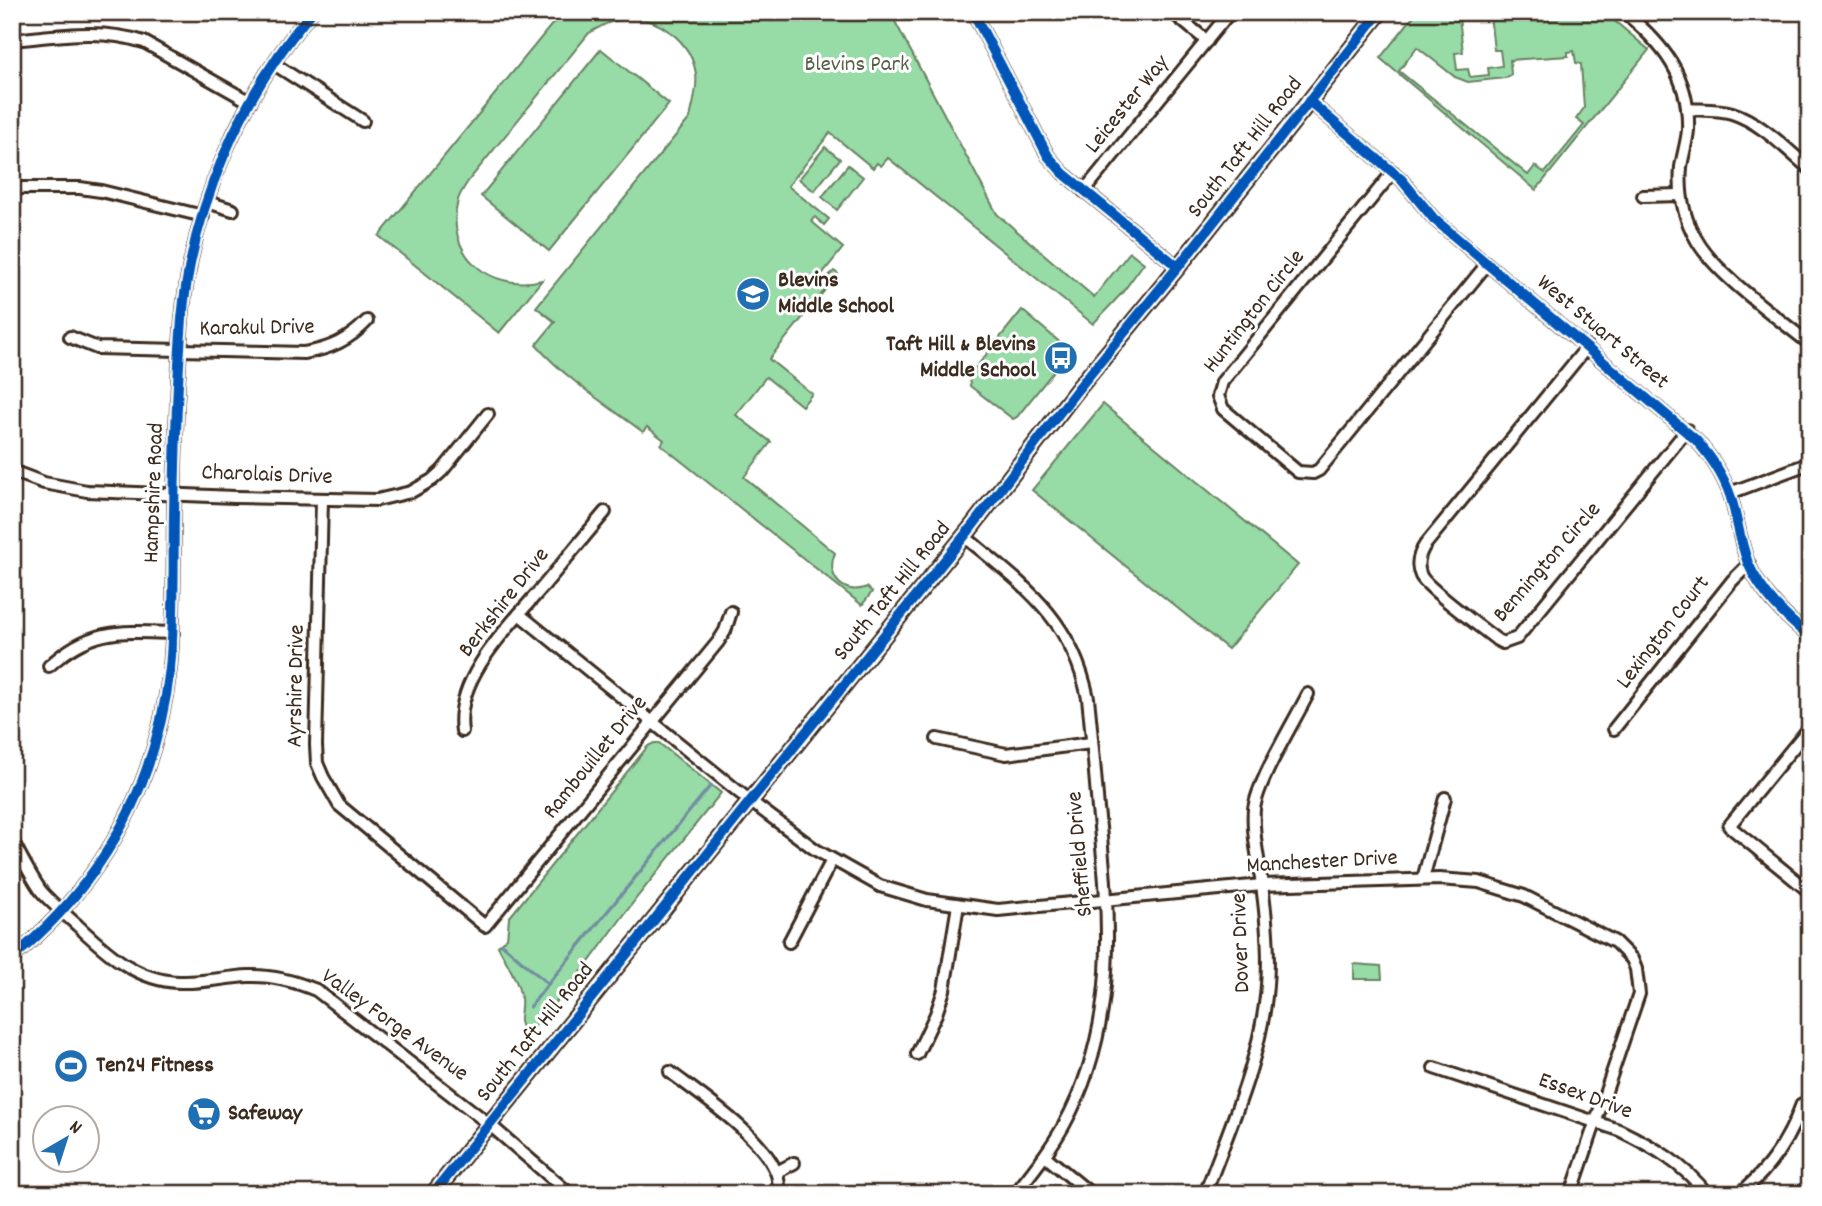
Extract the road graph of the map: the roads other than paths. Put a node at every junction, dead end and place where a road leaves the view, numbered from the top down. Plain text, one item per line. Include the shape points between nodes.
1 (312, 12) edge
2 (973, 12) edge
3 (1172, 12) edge
4 (1230, 12) edge
5 (1380, 12) edge
6 (1624, 12) edge
7 (12, 40) edge
8 (1207, 41) junction
9 (274, 64) junction
10 (1309, 101) junction
11 (250, 102) junction
12 (1687, 109) junction
13 (363, 121) dead end
14 (1810, 169) edge
15 (1393, 172) junction
16 (12, 188) edge
17 (1084, 191) junction
18 (1680, 195) junction
19 (1643, 196) dead end
20 (207, 202) junction
21 (233, 210) dead end
22 (202, 216) junction
23 (1487, 264) junction
24 (1178, 267) junction
25 (367, 321) dead end
26 (70, 337) dead end
27 (1810, 344) edge
28 (1587, 347) junction
29 (181, 350) junction
30 (488, 414) dead end
31 (1687, 430) junction
32 (1810, 463) edge
33 (12, 471) edge
34 (1730, 493) junction
35 (174, 494) junction
36 (322, 499) junction
37 (605, 512) dead end
38 (964, 536) junction
39 (1749, 565) junction
40 (731, 611) dead end
41 (519, 614) junction
42 (173, 633) junction
43 (1810, 637) edge
44 (49, 666) dead end
45 (1308, 694) dead end
46 (652, 723) junction
47 (1810, 727) edge
48 (1614, 729) dead end
49 (463, 731) dead end
50 (937, 739) dead end
51 (1091, 743) junction
52 (1445, 798) dead end
53 (750, 801) junction
54 (12, 840) edge
55 (832, 860) junction
56 (1423, 879) junction
57 (1262, 885) junction
58 (1810, 892) edge
59 (1108, 900) junction
60 (958, 905) junction
61 (62, 912) junction
62 (485, 926) joint
63 (789, 942) dead end
64 (12, 958) edge
65 (917, 1054) dead end
66 (1434, 1068) dead end
67 (670, 1072) dead end
68 (1802, 1104) dead end
69 (1596, 1122) junction
70 (489, 1124) junction
71 (1045, 1156) junction
72 (794, 1163) dead end
73 (776, 1172) junction
74 (433, 1194) edge
75 (570, 1194) edge
76 (780, 1194) edge
77 (1015, 1194) edge
78 (1091, 1194) edge
79 (1205, 1194) edge
80 (1571, 1194) edge
81 (1707, 1194) edge
82 (1739, 1194) edge

1 - 9 street, Hampshire Road
2 - 17 street via 1037,139 1063,173
3 - 8 street
4 - 8 street, Leicester Way
5 - 10 main road, South Taft Hill Road
6 - 12 street via 1659,43 1671,61
7 - 11 street via 122,35 144,42
8 - 17 street, Leicester Way
9 - 11 street, Hampshire Road
9 - 13 street
10 - 15 street, West Stuart Street
10 - 24 main road, South Taft Hill Road
11 - 20 street, Hampshire Road
12 - 14 street via 1742,117
12 - 18 street
15 - 23 street, West Stuart Street via 1434,219
15 - 23 street, Huntington Circle via 1222,382 1218,396 1223,410 1298,471 1319,470
16 - 22 street via 101,191
17 - 24 street
18 - 19 street
18 - 27 street via 1688,222 1716,266
20 - 21 street
20 - 22 street, Hampshire Road
22 - 29 street, Hampshire Road via 191,258
23 - 28 street, West Stuart Street
24 - 38 main road, South Taft Hill Road
25 - 29 street, Karakul Drive via 344,341 319,351
26 - 29 street, Karakul Drive via 97,348
28 - 31 street, West Stuart Street
28 - 31 street, Bennington Circle via 1425,545 1418,566 1426,582 1497,640 1517,638
29 - 35 street, Hampshire Road
30 - 36 street, Charolais Drive via 442,471 423,485 377,500
31 - 34 street, West Stuart Street via 1707,453
32 - 34 street
33 - 35 street, Charolais Drive via 66,489
34 - 39 street, West Stuart Street
35 - 36 street, Charolais Drive
35 - 42 street, Hampshire Road
36 - 62 street, Ayrshire Drive via 317,763 330,792 351,816
37 - 41 street, Berkshire Drive
38 - 51 street, Sheffield Drive via 1037,599 1061,627 1083,673
38 - 53 main road, South Taft Hill Road
39 - 43 street, West Stuart Street via 1777,607
39 - 48 street, Lexington Court via 1732,580
40 - 46 street, Rambouillet Drive via 718,642
41 - 46 street, Manchester Drive
41 - 49 street, Berkshire Drive via 472,679 460,717
42 - 44 street via 127,631 92,637
42 - 61 street, Hampshire Road via 163,709 130,810 93,874
45 - 57 street, Dover Drive via 1254,808
46 - 53 street, Manchester Drive
46 - 62 street, Rambouillet Drive
47 - 58 street via 1729,826
50 - 51 street via 1006,754
51 - 59 street, Sheffield Drive
52 - 56 street
53 - 55 street, Manchester Drive
53 - 70 main road, South Taft Hill Road
54 - 61 street, Valley Forge Avenue via 41,890
55 - 60 street, Manchester Drive via 880,886
55 - 63 street
56 - 57 street, Manchester Drive
56 - 69 street, Manchester Drive via 1479,882 1524,895 1615,942 1632,960 1639,983 1637,1002
57 - 59 street, Manchester Drive
57 - 79 street, Dover Drive via 1268,961 1261,1030
59 - 60 street, Manchester Drive via 998,910
59 - 71 street, Sheffield Drive via 1107,973 1096,1040 1065,1124
60 - 65 street via 944,989
61 - 64 street, Hampshire Road
61 - 70 street, Valley Forge Avenue via 117,960 147,976 181,982 269,976 316,990
66 - 69 street, Essex Drive
67 - 73 street via 738,1126 763,1150
68 - 82 street via 1776,1156
69 - 80 street, Manchester Drive
69 - 81 street, Essex Drive via 1647,1143 1684,1169
70 - 74 main road, South Taft Hill Road
70 - 75 street, Valley Forge Avenue
71 - 77 street, Sheffield Drive
71 - 78 street
72 - 73 street
73 - 76 street

